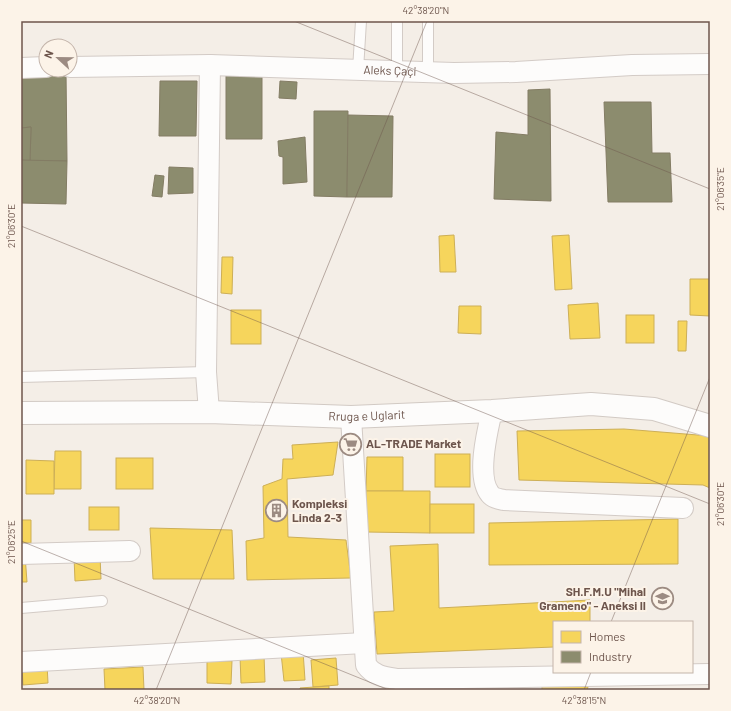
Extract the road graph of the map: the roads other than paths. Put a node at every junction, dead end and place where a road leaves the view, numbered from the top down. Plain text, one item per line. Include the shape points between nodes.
1 (361, 21) edge
2 (397, 21) edge
3 (428, 21) edge
4 (710, 64) edge
5 (210, 65) junction
6 (38, 67) edge
7 (78, 67) edge
8 (21, 68) edge
9 (358, 70) junction
10 (397, 72) junction
11 (428, 73) junction
12 (206, 372) junction
13 (21, 377) edge
14 (492, 411) junction
15 (209, 412) junction
16 (21, 413) edge
17 (351, 417) junction
18 (710, 426) edge
19 (682, 508) dead end
20 (130, 551) dead end
21 (21, 554) edge
22 (102, 601) dead end
23 (21, 608) edge
24 (364, 643) junction
25 (21, 662) edge
26 (710, 674) edge

1 - 9 lane
2 - 10 lane
3 - 11 lane
4 - 11 street, Aleks Çaçi
5 - 7 street, Aleks Çaçi
5 - 9 street, Aleks Çaçi
5 - 12 street
6 - 8 street
9 - 10 street, Aleks Çaçi
10 - 11 street, Aleks Çaçi
12 - 13 lane
12 - 15 street
14 - 17 street, Rruga e Uglarit
14 - 18 street, Rruga e Uglarit via 591,404 654,409
14 - 19 street via 483,453 485,487 491,496 504,500
15 - 16 street, Rruga e Uglarit
15 - 17 street, Rruga e Uglarit
17 - 24 street
20 - 21 street
22 - 23 lane
24 - 25 street
24 - 26 street via 366,665 370,671 397,679

